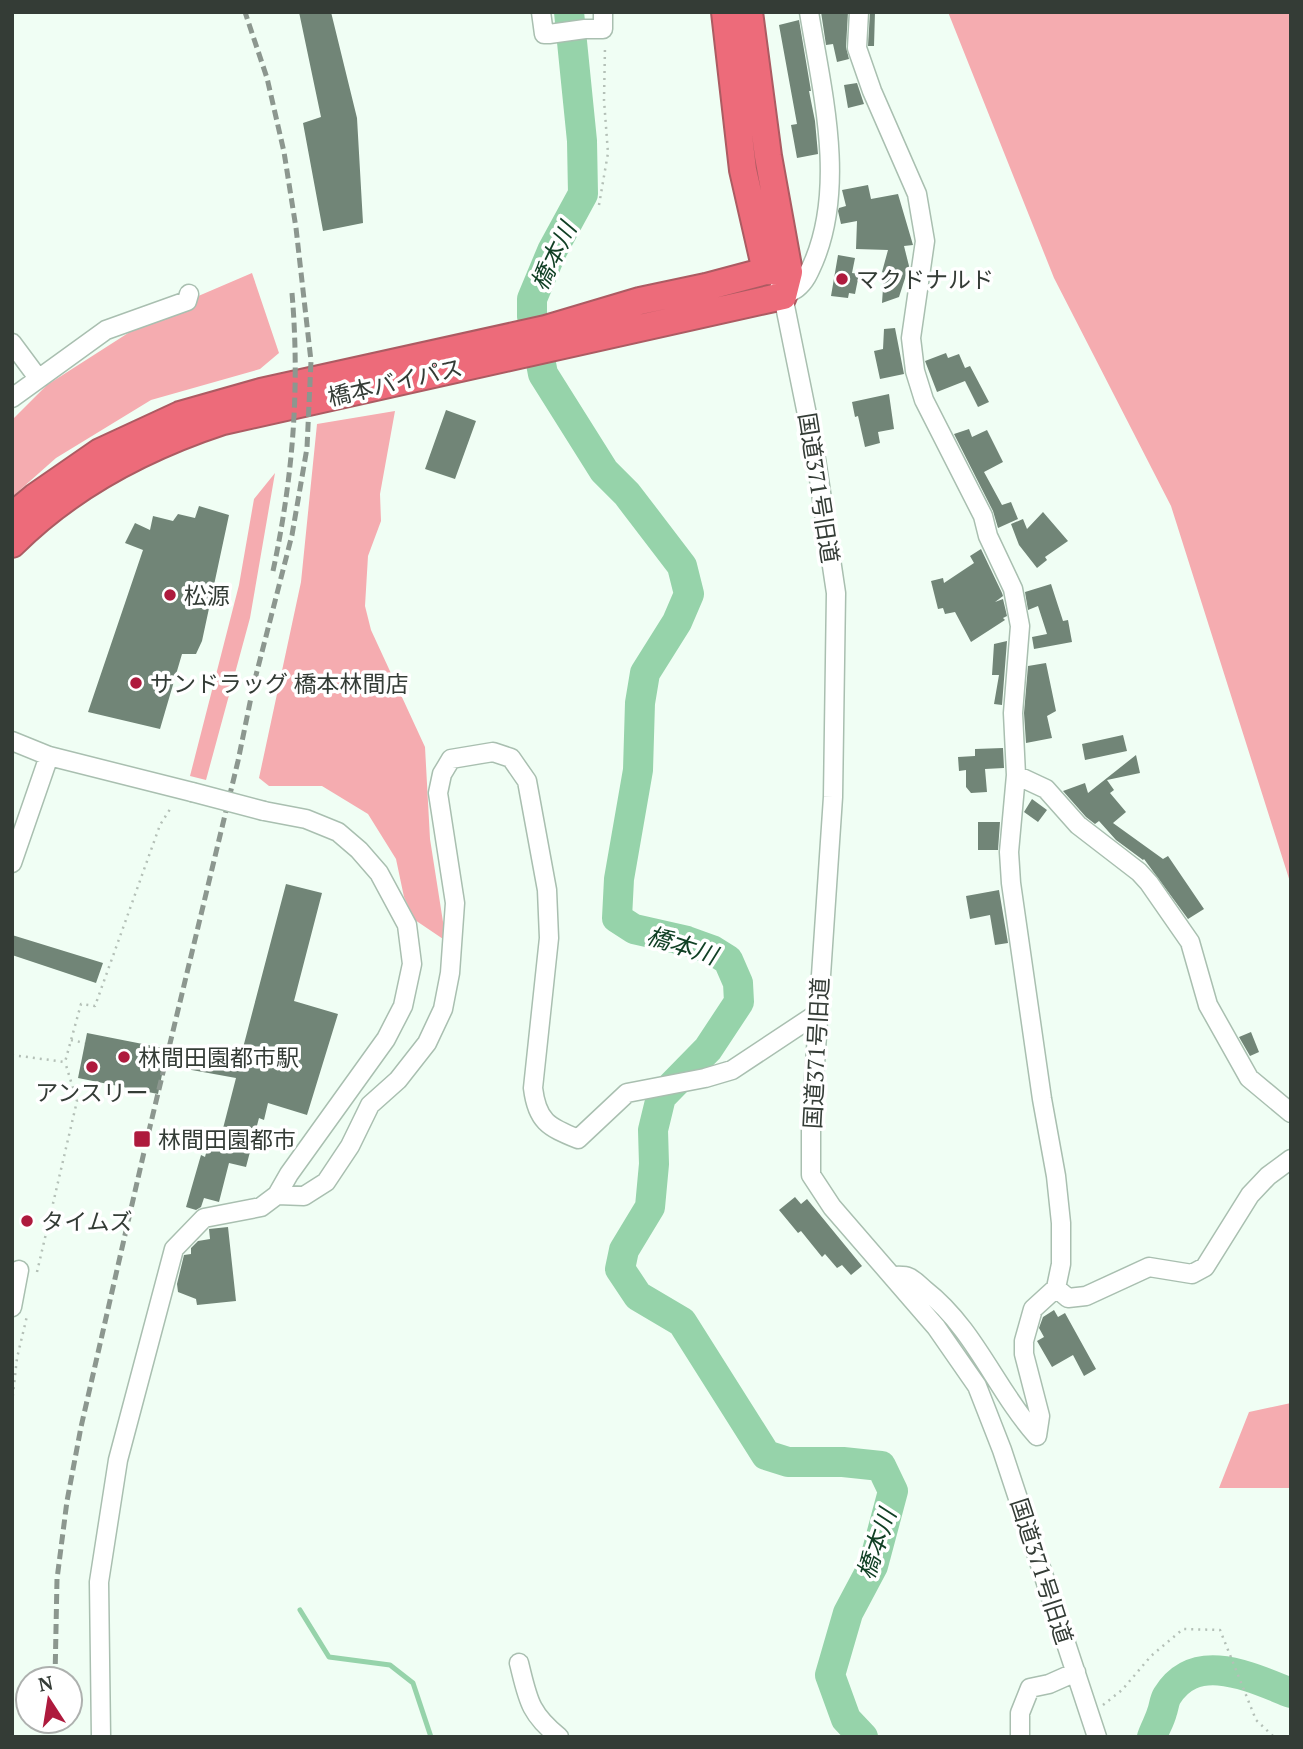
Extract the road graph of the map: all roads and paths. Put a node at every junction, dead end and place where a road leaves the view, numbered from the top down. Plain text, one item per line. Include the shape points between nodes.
1 (541, 12) edge
2 (725, 12) edge
3 (749, 12) edge
4 (808, 12) edge
5 (859, 12) edge
6 (603, 21) edge
7 (599, 205) dead end
8 (779, 280) junction
9 (189, 293) dead end
10 (12, 343) edge
11 (411, 368) junction
12 (38, 378) junction
13 (12, 398) edge
14 (12, 516) edge
15 (12, 544) edge
16 (12, 741) edge
17 (49, 756) junction
18 (1016, 775) junction
19 (187, 791) junction
20 (12, 863) edge
21 (818, 1013) junction
22 (71, 1040) junction
23 (85, 1043) dead end
24 (12, 1055) edge
25 (65, 1062) junction
26 (1291, 1113) edge
27 (1291, 1160) edge
28 (277, 1195) junction
29 (19, 1270) dead end
30 (892, 1276) junction
31 (35, 1279) dead end
32 (1056, 1288) junction
33 (21, 1306) edge
34 (12, 1403) edge
35 (519, 1663) dead end
36 (1076, 1672) junction
37 (1091, 1714) junction
38 (101, 1737) edge
39 (559, 1737) edge
40 (1020, 1737) edge
41 (1097, 1737) edge
42 (1274, 1737) edge

1 - 6 street via 544,34 584,29
2 - 8 highway via 743,170
3 - 8 highway
4 - 8 street via 824,114 830,192 820,247 808,274 798,288
5 - 18 street via 857,48 917,194 925,241 911,338 915,371 924,400 983,516 1013,589 1020,626 1013,713
6 - 7 path via 608,153
8 - 11 highway, 橋本バイパス
8 - 21 street, 国道371号旧道 via 816,459 836,593 833,797
9 - 12 street via 187,301 106,330
10 - 12 street
11 - 14 highway, 橋本バイパス via 261,392 180,415 100,452
11 - 15 highway, 橋本バイパス via 186,433 79,488
12 - 13 street
16 - 17 street
17 - 19 street
17 - 20 street
18 - 26 street via 1046,789 1078,825 1149,883 1190,942 1208,1005 1249,1078
18 - 32 street via 1011,884 1059,1196 1061,1264
19 - 22 path via 160,825 95,1006 81,1004
19 - 28 street, bridge via 306,818 338,832 379,873 407,925 412,964 403,1006 386,1039
21 - 28 street via 732,1070 627,1093 578,1139 552,1129 535,1107 533,1088 549,939 547,890 527,781 511,758 493,752 451,759 438,793 455,903 443,1009 428,1043 370,1105 326,1182 304,1196
21 - 30 street, 国道371号旧道 via 811,1175 832,1207
22 - 23 path
22 - 25 path
24 - 25 path
25 - 31 path via 77,1101
27 - 32 street via 1250,1195 1205,1267 1192,1273 1149,1267 1086,1296 1068,1298
28 - 38 street via 261,1207 204,1218 174,1249 118,1460 99,1582
29 - 33 street
30 - 32 street via 909,1277 956,1320 1020,1418 1037,1436 1040,1416 1024,1341 1033,1309
30 - 36 street, 国道371号旧道 via 936,1327 977,1386
33 - 34 path
35 - 39 street via 530,1706 542,1724
36 - 37 street, 国道371号旧道
36 - 40 street via 1030,1688 1020,1713
37 - 41 street, 国道371号旧道
37 - 42 path via 1122,1690 1182,1629 1220,1630 1256,1720

